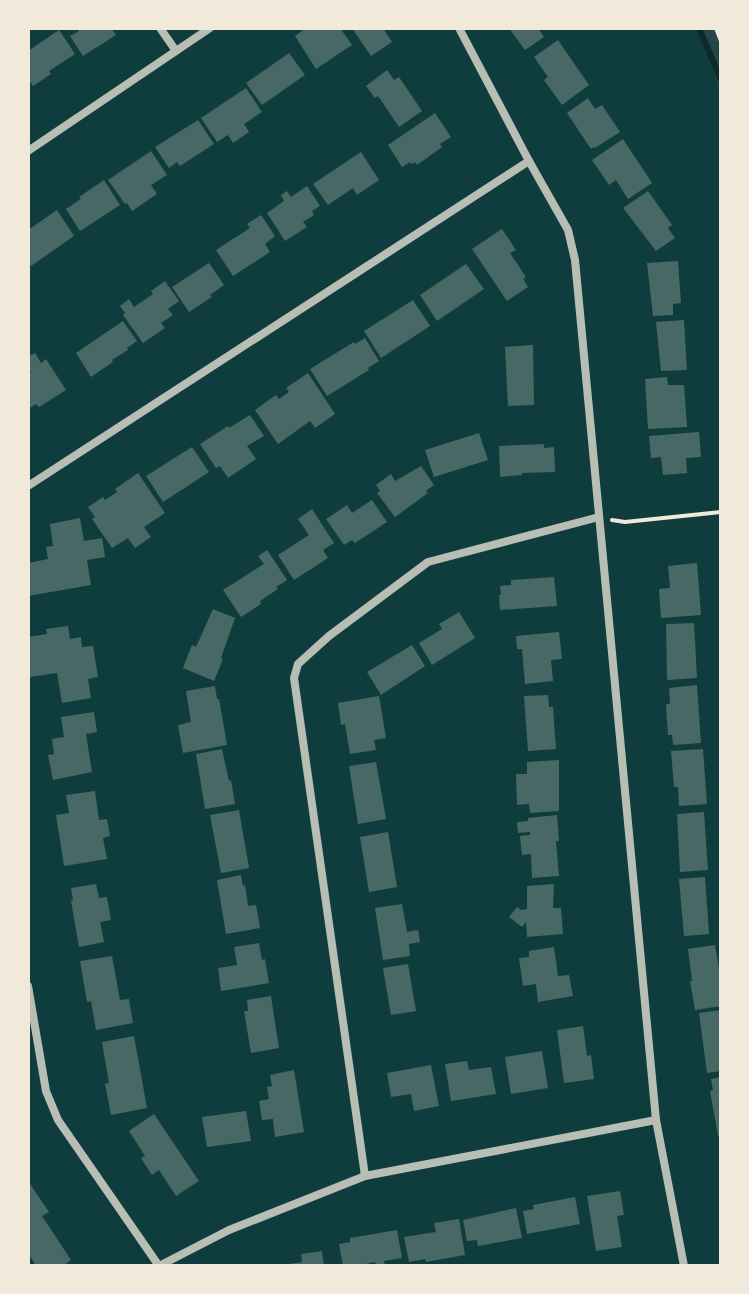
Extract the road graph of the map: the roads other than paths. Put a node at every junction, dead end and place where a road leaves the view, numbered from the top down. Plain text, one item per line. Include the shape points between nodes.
1 (160, 28) edge
2 (210, 28) edge
3 (459, 28) edge
4 (176, 51) junction
5 (28, 151) edge
6 (529, 161) junction
7 (28, 486) edge
8 (599, 517) junction
9 (28, 986) edge
10 (656, 1120) junction
11 (365, 1176) junction
12 (159, 1266) edge
13 (684, 1266) edge

1 - 4 street
2 - 4 street
3 - 6 street
4 - 5 street
6 - 7 street
6 - 8 street via 568,230 575,260
8 - 10 street
8 - 11 street via 428,562 298,664 294,678
9 - 12 street via 46,1091 58,1120
10 - 11 street
10 - 13 street
11 - 12 street via 229,1230

